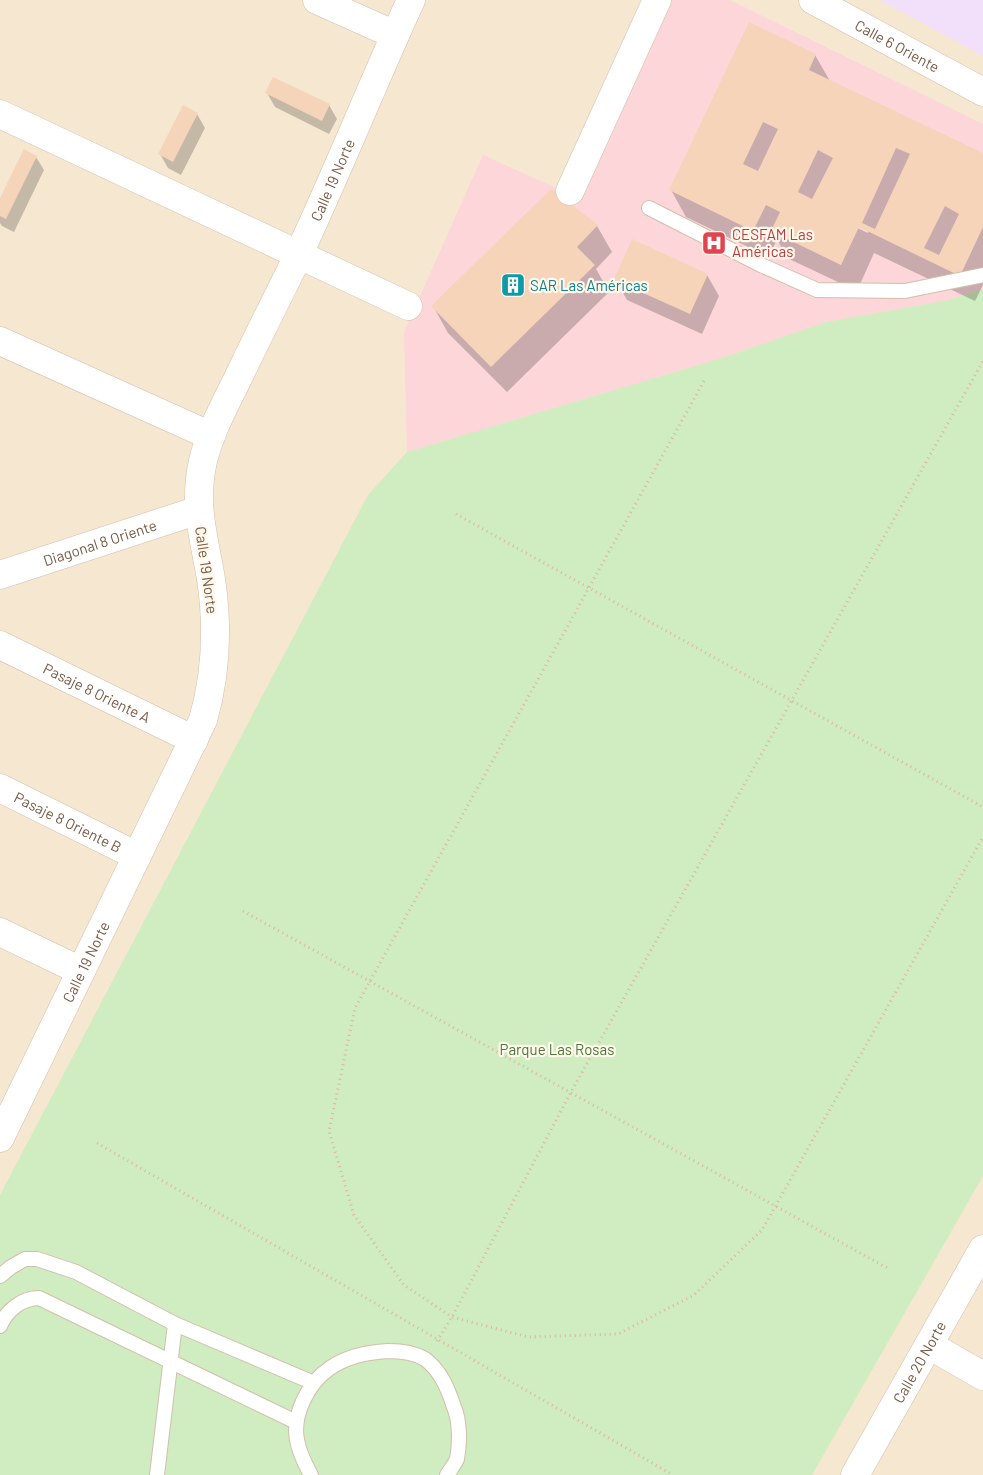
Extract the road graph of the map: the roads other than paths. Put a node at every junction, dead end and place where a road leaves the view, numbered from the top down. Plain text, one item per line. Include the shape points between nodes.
1 (316, 0) edge
2 (411, 0) edge
3 (657, 0) edge
4 (813, 0) edge
5 (394, 36) junction
6 (983, 92) edge
7 (0, 114) edge
8 (570, 191) dead end
9 (649, 208) dead end
10 (298, 255) junction
11 (983, 275) edge
12 (408, 306) dead end
13 (0, 341) edge
14 (212, 436) junction
15 (198, 510) junction
16 (0, 575) edge
17 (0, 644) edge
18 (194, 740) junction
19 (0, 788) edge
20 (137, 856) junction
21 (0, 932) edge
22 (81, 972) junction
23 (6, 1111) edge
24 (0, 1138) edge
25 (983, 1249) edge
26 (0, 1276) edge
27 (175, 1324) junction
28 (0, 1326) edge
29 (929, 1345) junction
30 (172, 1361) junction
31 (983, 1376) edge
32 (314, 1384) junction
33 (296, 1422) junction
34 (156, 1475) edge
35 (311, 1475) edge
36 (447, 1475) edge
37 (855, 1475) edge

1 - 5 street
2 - 5 street, Calle 19 Norte
3 - 8 street
4 - 6 street, Calle 6 Oriente
5 - 10 street, Calle 19 Norte
7 - 10 street
9 - 11 lane via 817,290 905,291
10 - 12 street
10 - 14 street, Calle 19 Norte
13 - 14 street
14 - 15 street, Calle 19 Norte via 203,460
15 - 16 street, Diagonal 8 Oriente
15 - 18 street, Calle 19 Norte via 211,582 215,642 209,699
17 - 18 street, Pasaje 8 Oriente A
18 - 20 street, Calle 19 Norte
19 - 20 street, Pasaje 8 Oriente B
20 - 22 street, Calle 19 Norte
21 - 22 street
22 - 23 street, Calle 19 Norte
23 - 24 street, Calle 19 Norte
25 - 29 street, Calle 20 Norte
26 - 27 lane via 25,1259 38,1259 76,1272
27 - 30 lane
27 - 32 lane
28 - 30 lane via 4,1317 22,1301 39,1298
29 - 31 street
29 - 37 street, Calle 20 Norte
30 - 33 lane
30 - 34 lane
32 - 33 lane via 303,1400
32 - 36 lane via 330,1368 370,1352 400,1351 424,1358 446,1382 459,1419 456,1460
33 - 35 lane via 296,1439

